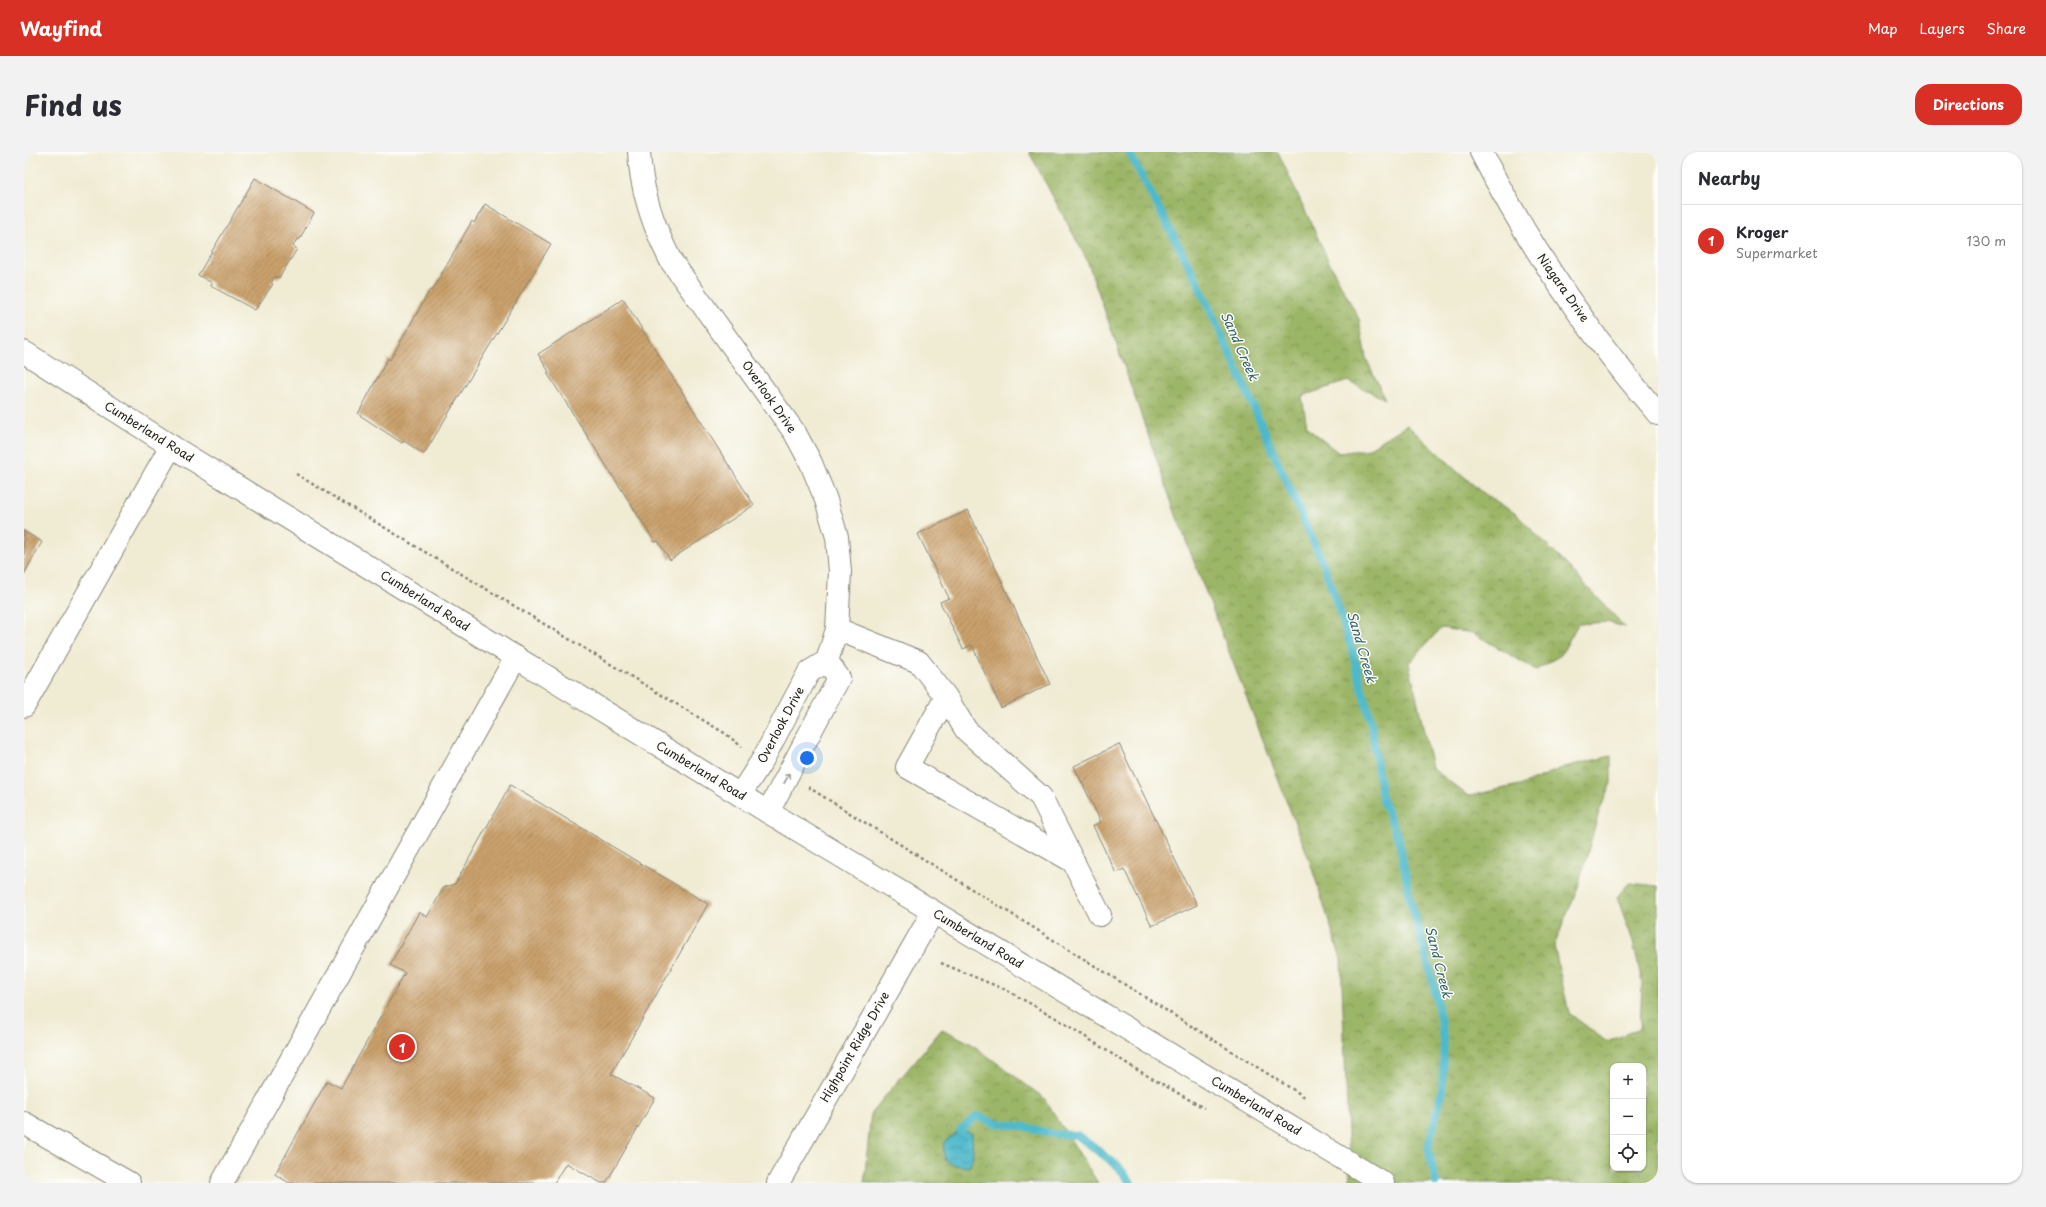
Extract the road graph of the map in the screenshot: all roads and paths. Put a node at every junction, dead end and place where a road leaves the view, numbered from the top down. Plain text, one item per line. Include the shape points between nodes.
1 (640, 152) edge
2 (1481, 152) edge
3 (24, 352) edge
4 (1658, 414) edge
5 (171, 446) junction
6 (836, 629) junction
7 (516, 658) junction
8 (827, 661) junction
9 (946, 697) junction
10 (24, 706) edge
11 (740, 795) junction
12 (768, 812) junction
13 (1074, 862) junction
14 (933, 912) junction
15 (1100, 915) dead end
16 (941, 963) dead end
17 (1204, 1108) dead end
18 (24, 1123) edge
19 (129, 1183) edge
20 (222, 1183) edge
21 (778, 1183) edge
22 (1383, 1183) edge

1 - 6 street, Overlook Drive via 646,197 656,231 671,261 795,433 811,463 837,537 840,572
2 - 4 street, Niagara Drive via 1507,203 1539,254 1624,375
3 - 5 street, Cumberland Road
5 - 7 street, Cumberland Road
5 - 10 street
6 - 8 street, Overlook Drive
6 - 9 street via 919,662
7 - 11 street, Cumberland Road
7 - 20 street
8 - 11 street, Overlook Drive via 809,672 763,759
12 -> 8 street via 839,678
9 - 13 street via 966,730 1042,796
9 - 13 street via 906,767
11 - 12 street, Cumberland Road
12 - 14 street, Cumberland Road
13 - 15 street
14 - 21 street, Highpoint Ridge Drive
14 - 22 street, Cumberland Road
16 - 17 path via 1006,990
18 - 19 street

